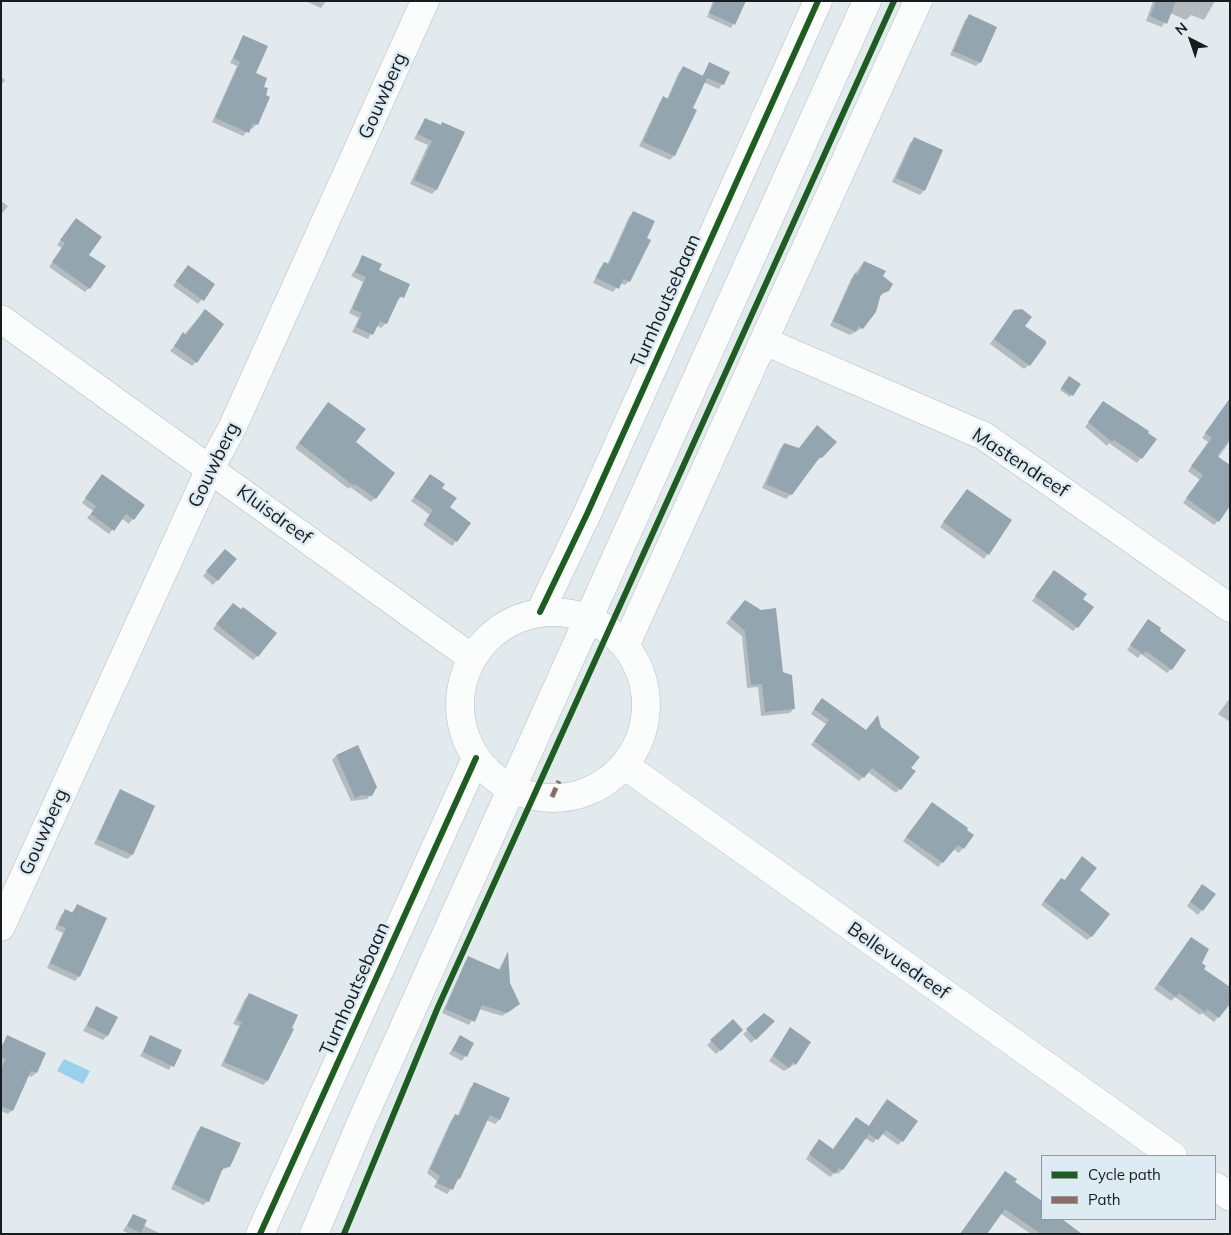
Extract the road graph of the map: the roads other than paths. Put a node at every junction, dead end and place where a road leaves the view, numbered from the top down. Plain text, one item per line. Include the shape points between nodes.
1 (425, 1) edge
2 (818, 1) edge
3 (867, 1) edge
4 (918, 1) edge
5 (1, 319) edge
6 (764, 341) junction
7 (210, 469) junction
8 (1230, 608) edge
9 (540, 612) junction
10 (589, 618) junction
11 (626, 644) junction
12 (472, 658) junction
13 (476, 758) junction
14 (624, 765) junction
15 (512, 788) junction
16 (1, 927) edge
17 (1172, 1155) edge
18 (1216, 1187) edge
19 (1230, 1197) edge
20 (260, 1234) edge
21 (314, 1234) edge

1 - 7 street, Gouwberg via 232,428
2 - 9 street, Turnhoutsebaan
3 - 10 street
4 - 6 street
5 - 7 street, Kluisdreef
6 - 8 street, Mastendreef via 984,436
6 - 11 street
7 - 12 street, Kluisdreef
7 - 16 street, Gouwberg
9 - 10 street via 565,612
9 - 12 street via 513,620 490,636
10 - 11 street
10 - 15 street
11 - 14 street via 639,667 646,701 641,735
12 - 13 street via 462,683 460,709 465,734
13 - 15 street via 492,775
13 - 20 street, Turnhoutsebaan
14 - 15 street via 605,782 584,793 535,796
14 - 17 street, Bellevuedreef
15 - 21 street
18 - 19 street

